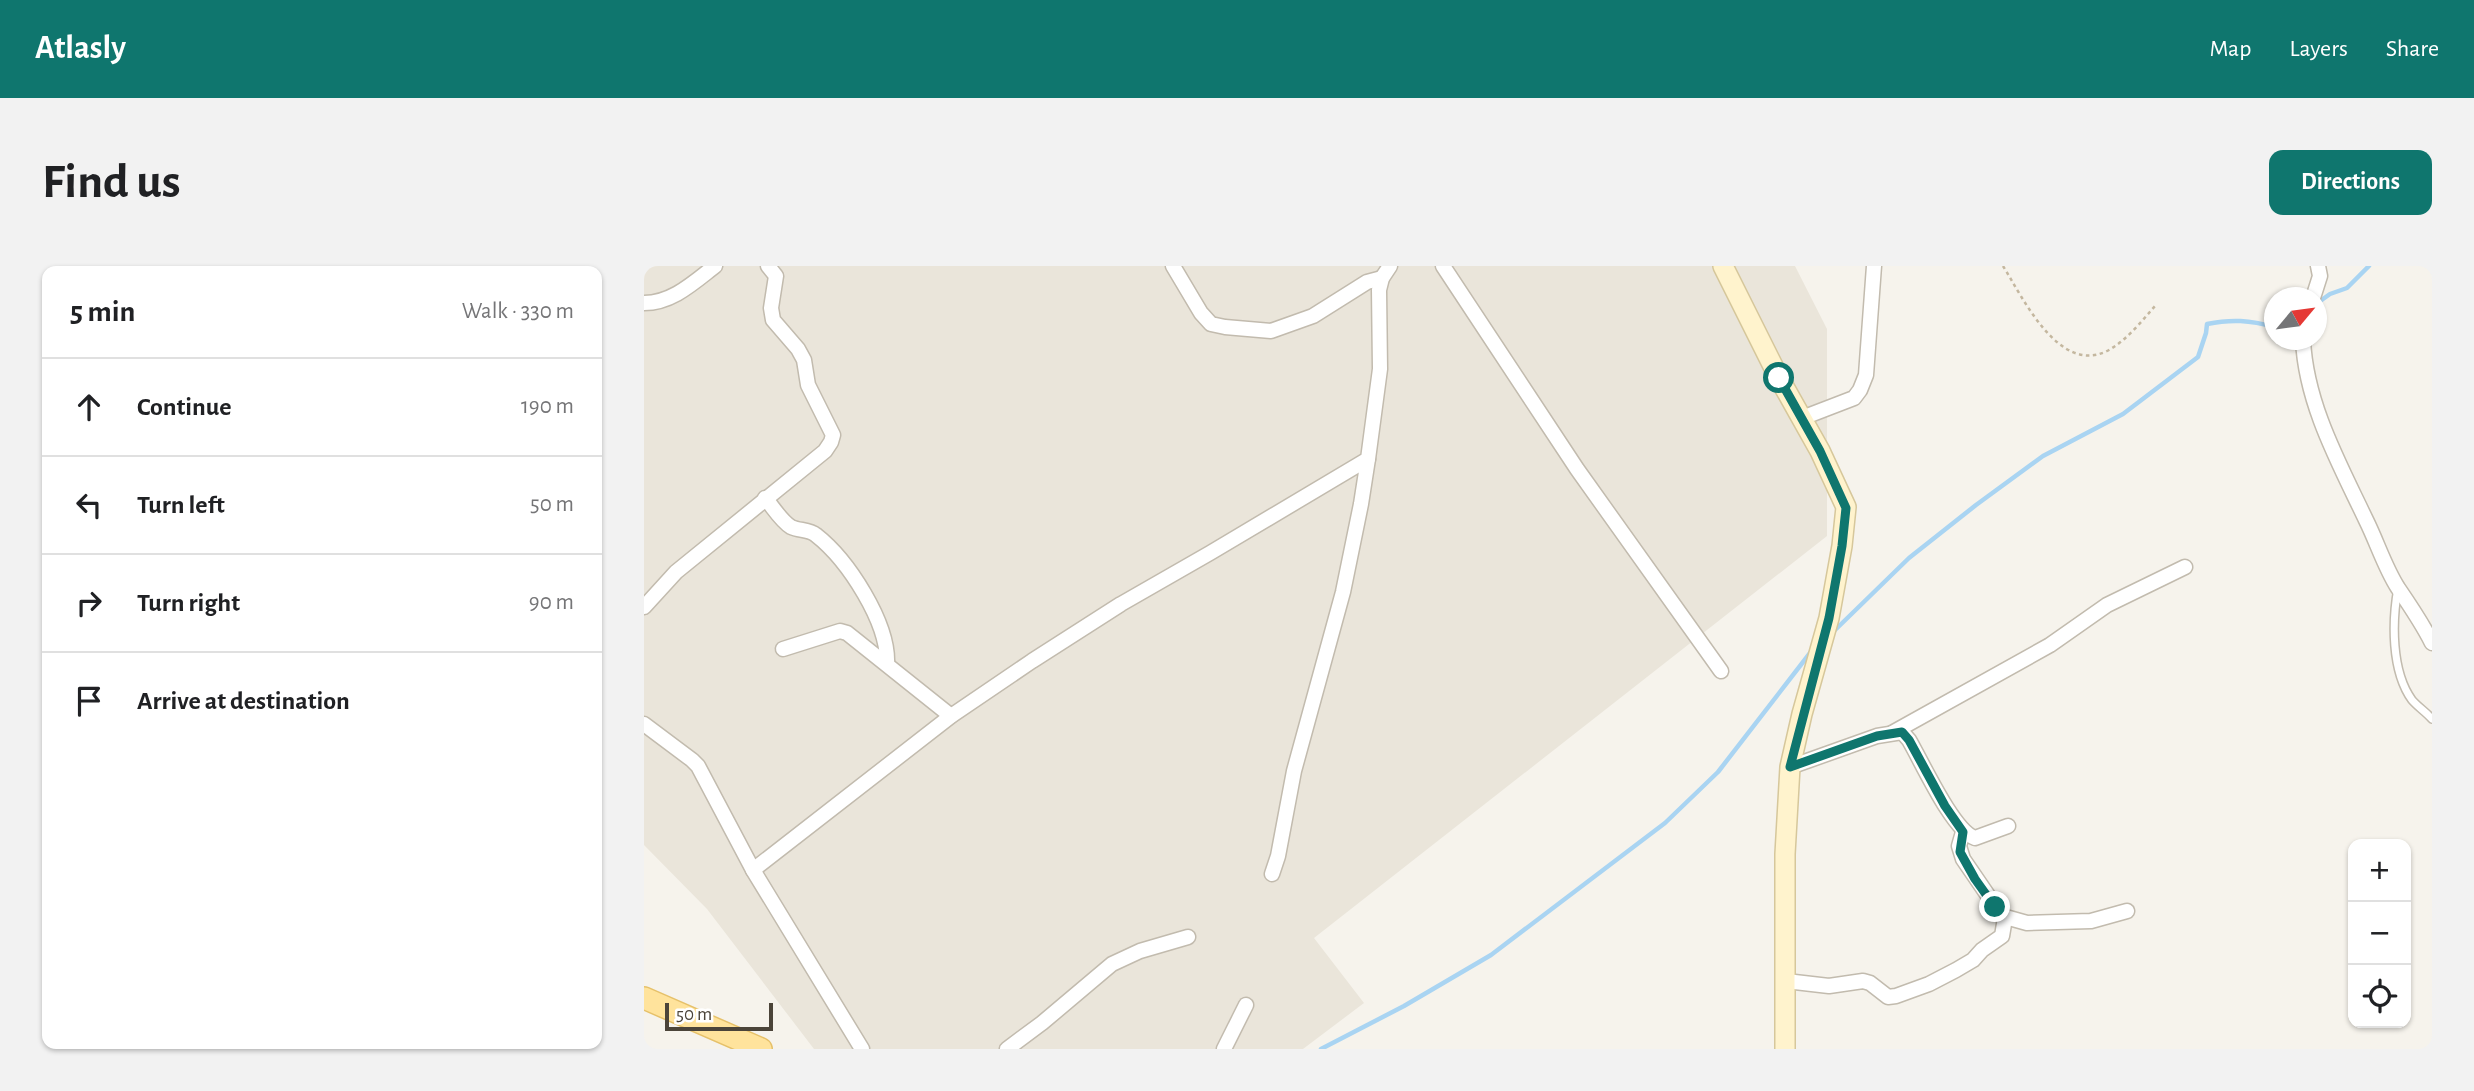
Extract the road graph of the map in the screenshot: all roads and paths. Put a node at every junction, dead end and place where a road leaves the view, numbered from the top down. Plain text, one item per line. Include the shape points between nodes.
1 (715, 266) edge
2 (768, 266) edge
3 (1173, 266) edge
4 (1443, 266) edge
5 (1723, 266) edge
6 (1874, 266) edge
7 (2003, 266) edge
8 (2318, 266) edge
9 (1386, 272) edge
10 (2316, 287) edge
11 (644, 303) edge
12 (2155, 306) dead end
13 (2303, 350) edge
14 (1802, 418) junction
15 (1367, 458) junction
16 (765, 498) junction
17 (2185, 568) dead end
18 (2398, 587) junction
19 (644, 607) edge
20 (2432, 643) edge
21 (783, 649) dead end
22 (887, 664) junction
23 (1721, 671) dead end
24 (951, 716) junction
25 (2432, 719) edge
26 (644, 724) edge
27 (1892, 733) junction
28 (1790, 767) junction
29 (2008, 826) dead end
30 (1963, 832) junction
31 (753, 870) junction
32 (1272, 874) dead end
33 (2127, 911) dead end
34 (2005, 918) junction
35 (1188, 937) dead end
36 (1786, 981) junction
37 (644, 998) edge
38 (1246, 1005) dead end
39 (761, 1049) edge
40 (862, 1049) edge
41 (1007, 1049) edge
42 (1224, 1049) edge
43 (1785, 1049) edge

1 - 11 street via 671,298
2 - 16 street via 776,276 773,320 804,360 808,384 832,435 825,451
3 - 9 street via 1211,324 1271,331 1313,316
4 - 23 street via 1577,469
5 - 14 street
6 - 14 street via 1866,375 1860,390 1854,398
7 - 12 path via 2047,332 2066,350 2085,355 2106,351
8 - 10 street
9 - 15 street via 1379,290 1380,369
13 - 18 street via 2315,406
14 - 28 street via 1846,508 1829,618
15 - 24 street via 1121,604
15 - 32 street via 1343,593 1294,771
16 - 19 street via 676,572
16 - 22 street via 790,527 814,533 842,559 882,633
17 - 27 street via 2108,605 2050,645
18 - 20 street
18 - 25 lane via 2393,640 2400,673 2412,699
21 - 22 street via 840,631
22 - 24 street
24 - 31 street
26 - 31 street via 698,766
27 - 28 street
27 - 30 street via 1902,732 1909,740
28 - 36 street
29 - 30 street via 1975,838
30 - 34 street via 1959,846 1963,859
31 - 40 street
33 - 34 street via 2091,921 2027,923
34 - 36 street via 2002,936 1973,960 1896,996 1888,997 1863,981 1829,986
35 - 41 street via 1112,964
36 - 43 street
37 - 39 main road
38 - 42 street

